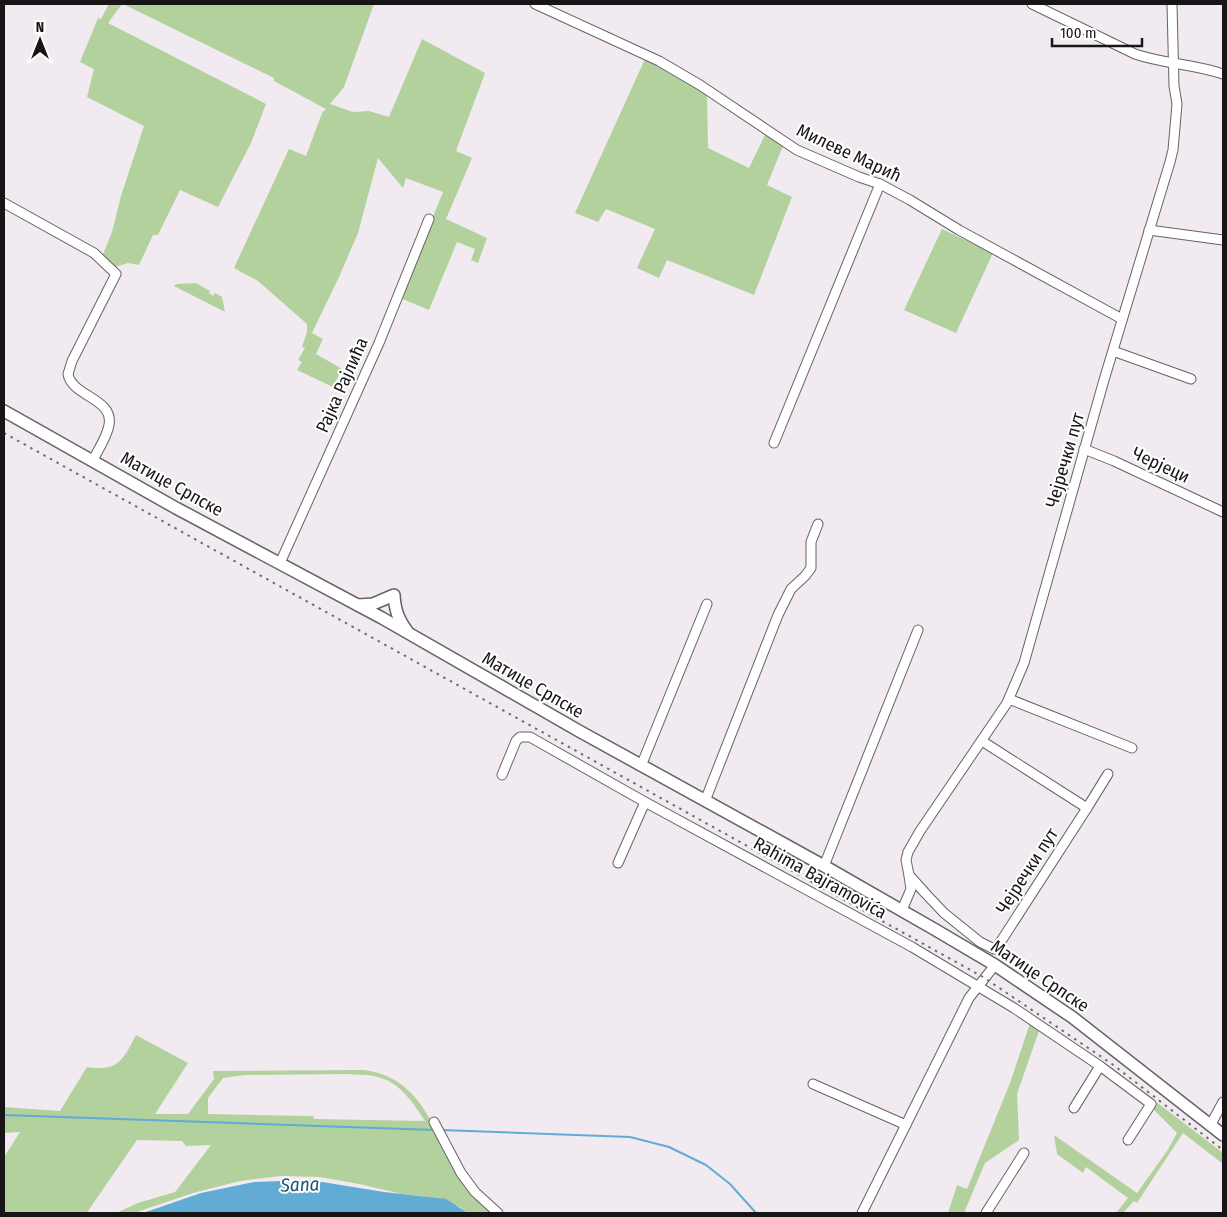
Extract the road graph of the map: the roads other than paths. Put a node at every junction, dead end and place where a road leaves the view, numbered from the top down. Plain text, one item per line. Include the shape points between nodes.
1 (535, 4) edge
2 (1032, 4) edge
3 (1172, 4) edge
4 (1174, 62) junction
5 (1223, 74) edge
6 (880, 184) junction
7 (4, 203) edge
8 (429, 219) dead end
9 (1149, 230) junction
10 (1223, 240) edge
11 (1122, 319) junction
12 (1113, 351) junction
13 (1191, 380) dead end
14 (4, 411) edge
15 (774, 443) dead end
16 (1084, 449) junction
17 (93, 460) junction
18 (1223, 512) edge
19 (818, 524) dead end
20 (280, 563) junction
21 (707, 604) dead end
22 (356, 605) junction
23 (918, 630) dead end
24 (409, 634) junction
25 (1009, 699) junction
26 (982, 741) junction
27 (1132, 748) dead end
28 (641, 766) junction
29 (1108, 774) dead end
30 (502, 775) dead end
31 (705, 801) junction
32 (645, 802) junction
33 (1087, 808) junction
34 (618, 863) dead end
35 (824, 866) junction
36 (909, 876) junction
37 (902, 910) junction
38 (995, 965) junction
39 (977, 985) junction
40 (1100, 1066) junction
41 (813, 1084) dead end
42 (1223, 1102) edge
43 (1074, 1108) dead end
44 (434, 1122) dead end
45 (1211, 1124) junction
46 (906, 1125) junction
47 (1223, 1134) edge
48 (1128, 1140) dead end
49 (1024, 1153) dead end
50 (498, 1213) edge
51 (862, 1213) edge
52 (986, 1213) edge

1 - 6 street, Милеве Мaрић via 671,68 797,150
2 - 4 street via 1135,54
3 - 4 street, Чејречки пут
4 - 5 street
4 - 9 street, Чејречки пут via 1173,150
6 - 11 street, Милеве Мaрић
6 - 15 street
7 - 17 street via 94,253 116,274 68,374 73,384 104,407 109,416 109,427
8 - 20 street, Рајка Рајлића
9 - 10 street
9 - 11 street, Чејречки пут
11 - 12 street, Чејречки пут
12 - 13 street
12 - 16 street, Чејречки пут
14 - 17 main road, Матице Српске
16 - 18 street, Черјеци
16 - 25 street, Чејречки пут via 1024,663
17 - 20 main road, Матице Српске
19 - 31 street via 811,542 811,568 791,589 759,660
20 - 22 main road, Матице Српске
21 - 28 street
22 - 24 main road, Матице Српске
22 - 24 main road via 373,604 394,595 398,617
23 - 35 street
24 - 28 main road, Матице Српске
25 - 26 street, Чејречки пут
25 - 27 street
26 - 33 street
26 - 36 street, Чејречки пут via 908,852
28 - 31 main road, Матице Српске
29 - 33 street, Чејречки пут
30 - 32 street, Rahima Bajramovića via 516,741 520,737 530,737
31 - 35 main road, Матице Српске
32 - 34 street
32 - 39 street, Rahima Bajramovića
33 - 36 street, Чејречки пут via 996,949 980,942 944,913
35 - 37 main road, Матице Српске
36 - 37 street via 910,889
37 - 38 main road, Матице Српске
38 - 39 street
38 - 45 main road, Матице Српске via 1072,1018
39 - 40 street, Rahima Bajramovića
39 - 46 street
40 - 43 street
40 - 48 street, Rahima Bajramovića via 1151,1104
41 - 46 street
42 - 45 street
44 - 50 street via 475,1192
45 - 47 main road, Матице Српске
46 - 51 street
49 - 52 street

